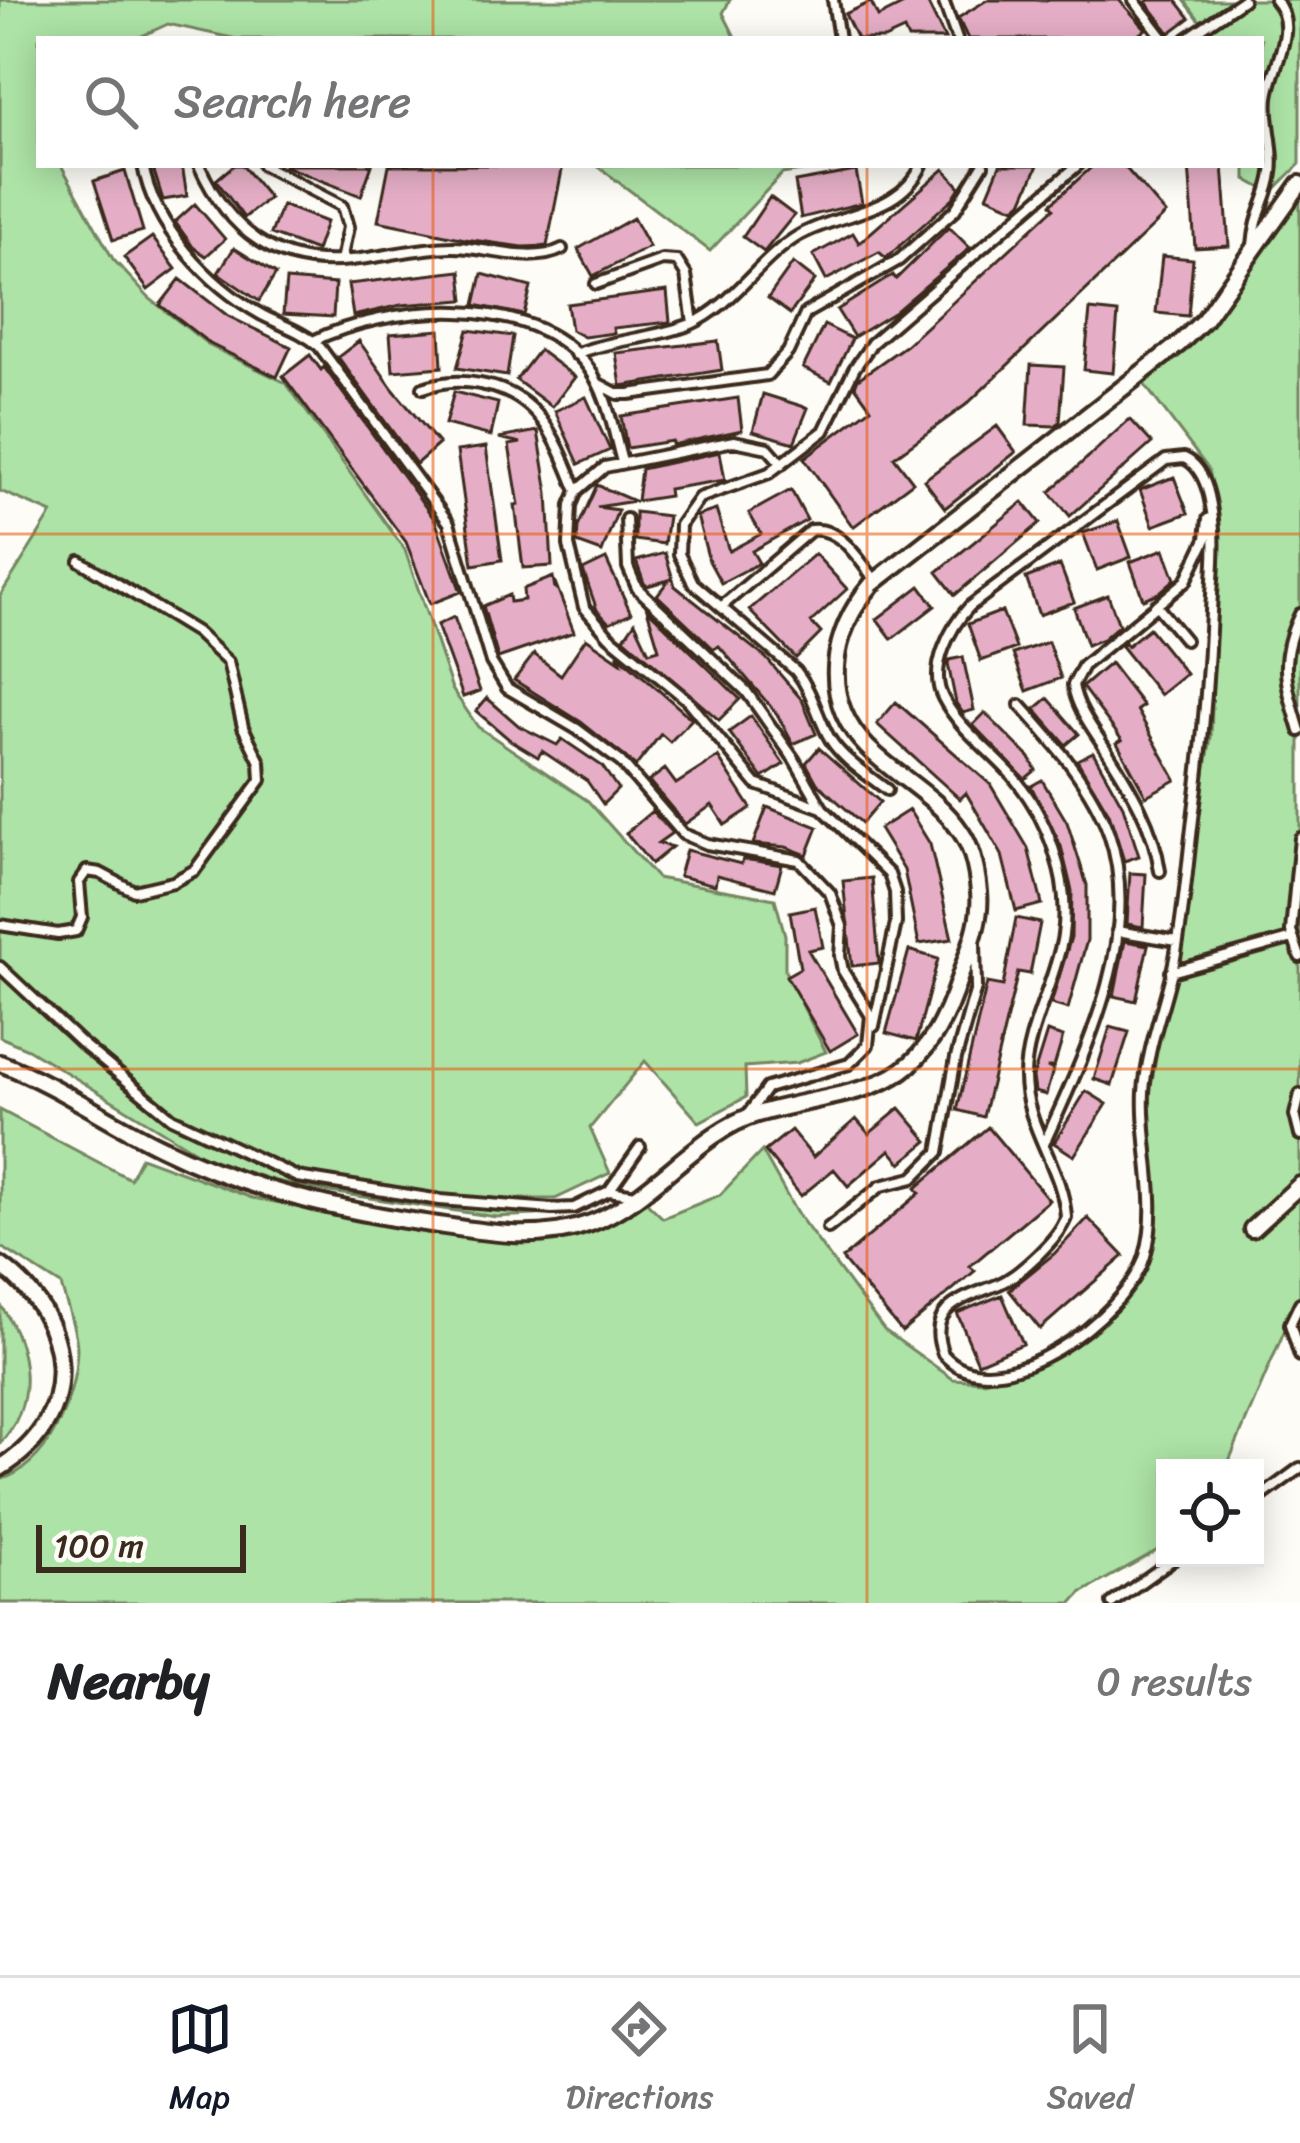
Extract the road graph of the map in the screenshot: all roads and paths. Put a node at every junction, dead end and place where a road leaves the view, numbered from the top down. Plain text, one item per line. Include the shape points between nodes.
1 (833, 0) edge
2 (943, 0) edge
3 (1134, 0) edge
4 (1243, 0) edge
5 (1275, 0) edge
6 (839, 36) edge
7 (956, 36) edge
8 (1162, 36) edge
9 (1190, 36) edge
10 (144, 168) edge
11 (201, 168) edge
12 (269, 168) edge
13 (920, 168) edge
14 (980, 168) edge
15 (1075, 168) edge
16 (1300, 184) edge
17 (1252, 248) junction
18 (562, 249) dead end
19 (341, 261) junction
20 (596, 284) dead end
21 (693, 322) junction
22 (313, 341) junction
23 (575, 354) junction
24 (599, 384) junction
25 (423, 388) dead end
26 (622, 462) junction
27 (782, 464) junction
28 (577, 491) junction
29 (1210, 508) junction
30 (626, 519) dead end
31 (80, 561) dead end
32 (876, 581) junction
33 (1156, 605) junction
34 (721, 607) junction
35 (1300, 614) edge
36 (1185, 640) dead end
37 (1020, 705) dead end
38 (1300, 731) edge
39 (887, 790) dead end
40 (822, 808) junction
41 (1300, 838) edge
42 (1160, 871) dead end
43 (0, 925) edge
44 (975, 928) junction
45 (1117, 931) junction
46 (1293, 938) junction
47 (1177, 941) junction
48 (1300, 957) edge
49 (0, 967) edge
50 (1172, 972) junction
51 (871, 1039) junction
52 (0, 1063) edge
53 (1300, 1094) edge
54 (744, 1119) junction
55 (1300, 1135) edge
56 (1043, 1145) junction
57 (640, 1147) dead end
58 (1300, 1184) edge
59 (609, 1191) junction
60 (638, 1196) junction
61 (828, 1228) dead end
62 (1252, 1229) dead end
63 (0, 1265) edge
64 (1300, 1303) edge
65 (1300, 1356) edge
66 (0, 1468) edge
67 (1300, 1468) edge
68 (1264, 1494) edge
69 (1162, 1567) edge
70 (1112, 1603) edge

1 - 6 lane
2 - 7 lane
3 - 8 lane
4 - 9 lane
5 - 17 lane via 1287,33 1268,94 1273,166
10 - 22 lane via 157,205 201,269
11 - 19 lane via 220,206 254,238 290,256
12 - 19 lane via 342,206 348,226
13 - 21 lane via 889,200 792,240
14 - 24 lane via 955,210 899,260 806,313 788,352 766,375 618,394
15 - 27 lane via 872,344 824,431
16 - 17 street
17 - 32 street via 1179,344
18 - 19 lane via 541,255 448,247
20 - 21 lane via 677,261
21 - 23 lane
22 - 23 lane via 446,310 520,323
22 - 51 lane via 449,523 498,676 621,762 683,834 806,866 837,904 841,965 868,1008
23 - 24 lane
24 - 26 lane
25 - 28 lane via 465,382 524,398 549,427
26 - 27 lane via 734,441 768,448
26 - 28 lane
27 - 34 lane via 712,491 684,514 683,566
28 - 40 lane via 568,545 578,592 596,622 686,699 757,784
29 - 33 lane via 1194,569
29 - 47 lane via 1206,713
29 - 56 lane via 1193,462 1166,460 970,606 943,654 943,698 1021,786 1059,872 1061,943 1024,1073
30 - 40 lane via 637,588 746,692
31 - 43 lane via 223,656 261,780 195,870 173,883 134,891 87,871 76,931
32 - 34 lane via 834,534 811,530
32 - 44 street via 838,641 840,700 862,741 966,840 979,893
33 - 36 lane
33 - 42 lane via 1083,666 1073,685 1153,835
34 - 39 lane via 796,671 828,736
35 - 38 lane via 1283,661
37 - 45 lane via 1079,778 1109,835
40 - 51 lane via 881,862 895,892 894,944
41 - 46 lane
44 - 54 street via 950,1006 918,1060 856,1094
44 - 61 lane via 976,988 940,1152 913,1178 881,1186
45 - 47 lane
45 - 56 lane via 1102,997
46 - 48 lane
46 - 50 lane
47 - 50 lane
49 - 59 lane via 172,1118 297,1177 552,1208 574,1208
50 - 56 lane via 1144,1092 1144,1261 1113,1306 1066,1345 1020,1368 968,1370 940,1345 947,1310 1006,1280 1063,1228 1065,1208
51 - 54 lane via 849,1064 767,1088
52 - 60 street via 183,1157 338,1210 520,1235 592,1223
53 - 55 lane
54 - 60 street
57 - 59 lane
58 - 62 street
59 - 60 lane
63 - 66 street via 39,1305 61,1366 45,1423
64 - 65 lane via 1290,1324
67 - 68 lane
69 - 70 lane

